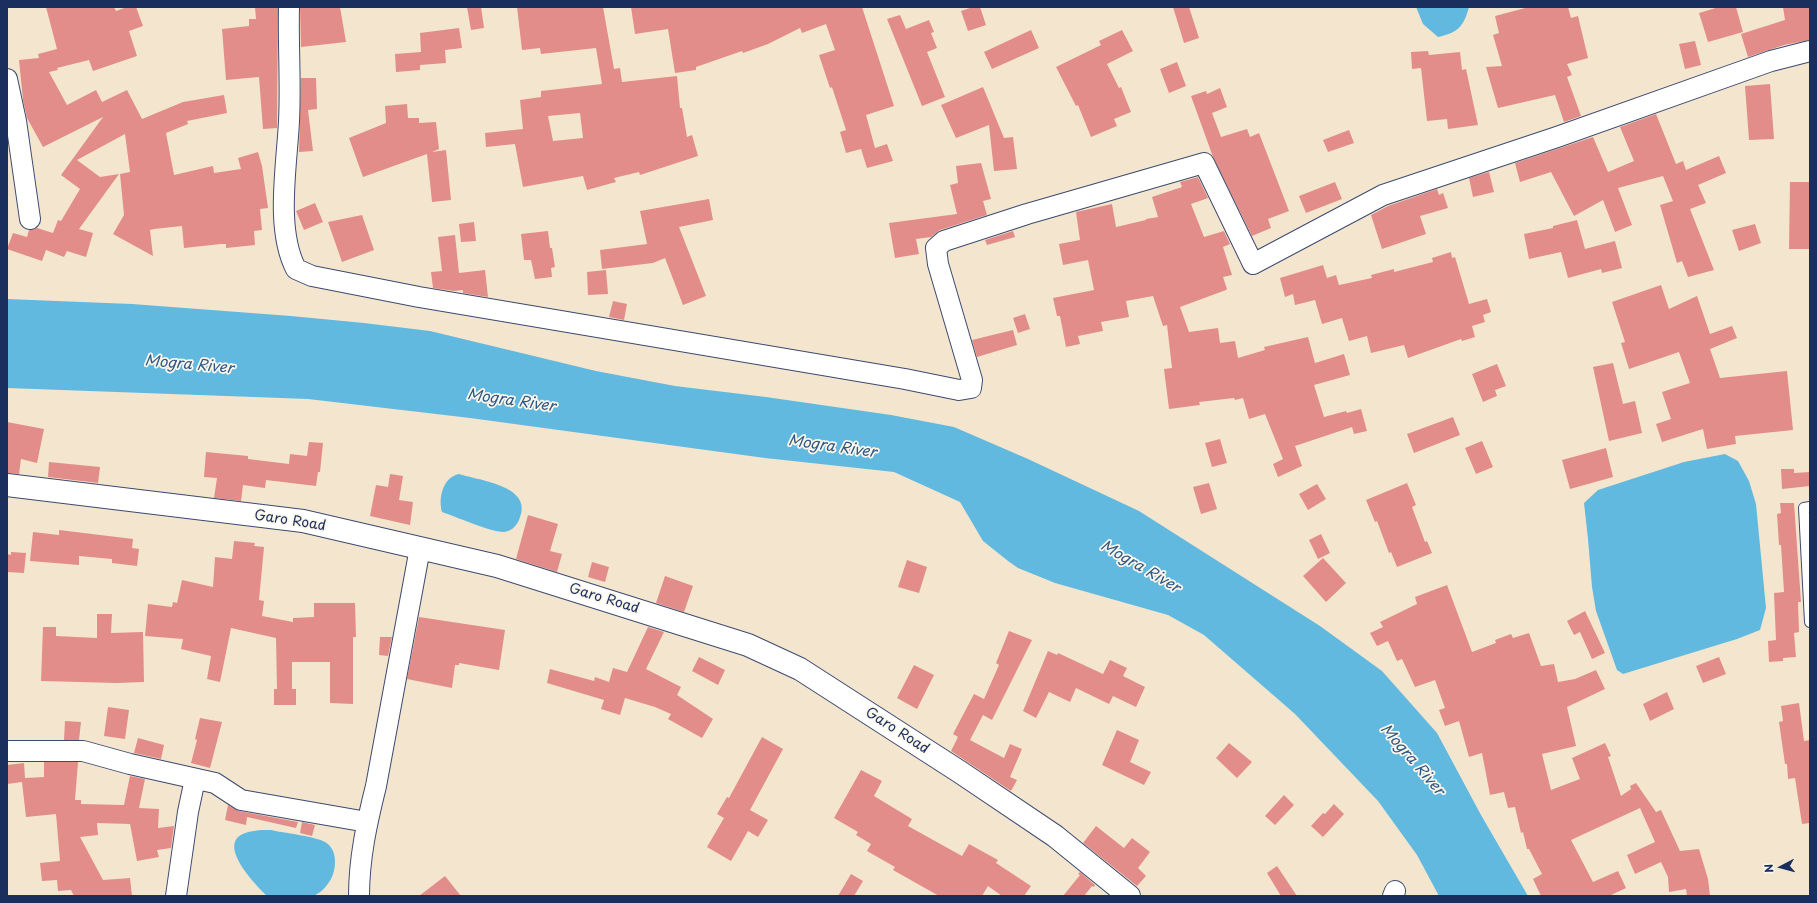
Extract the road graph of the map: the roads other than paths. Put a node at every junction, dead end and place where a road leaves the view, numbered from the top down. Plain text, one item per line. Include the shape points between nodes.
1 (289, 7) edge
2 (1810, 51) edge
3 (7, 79) edge
4 (30, 219) dead end
5 (7, 485) edge
6 (1810, 507) edge
7 (420, 548) junction
8 (1810, 622) edge
9 (7, 751) edge
10 (195, 779) junction
11 (367, 822) junction
12 (176, 896) edge
13 (359, 896) edge
14 (1129, 896) edge

1 - 2 street via 289,121 284,211 288,247 296,269 312,276 419,297 959,390 971,388 972,380 937,257 936,248 944,241 1013,218 1204,163 1253,264 1383,195 1558,137 1772,61
3 - 4 street via 16,121
5 - 7 street, Garo Road via 303,521
6 - 8 lane via 1804,508
7 - 11 street
7 - 14 street, Garo Road via 497,566 748,645 800,669 1055,836
9 - 10 street via 83,751
10 - 11 street via 215,783 241,800
10 - 12 street
11 - 13 street

